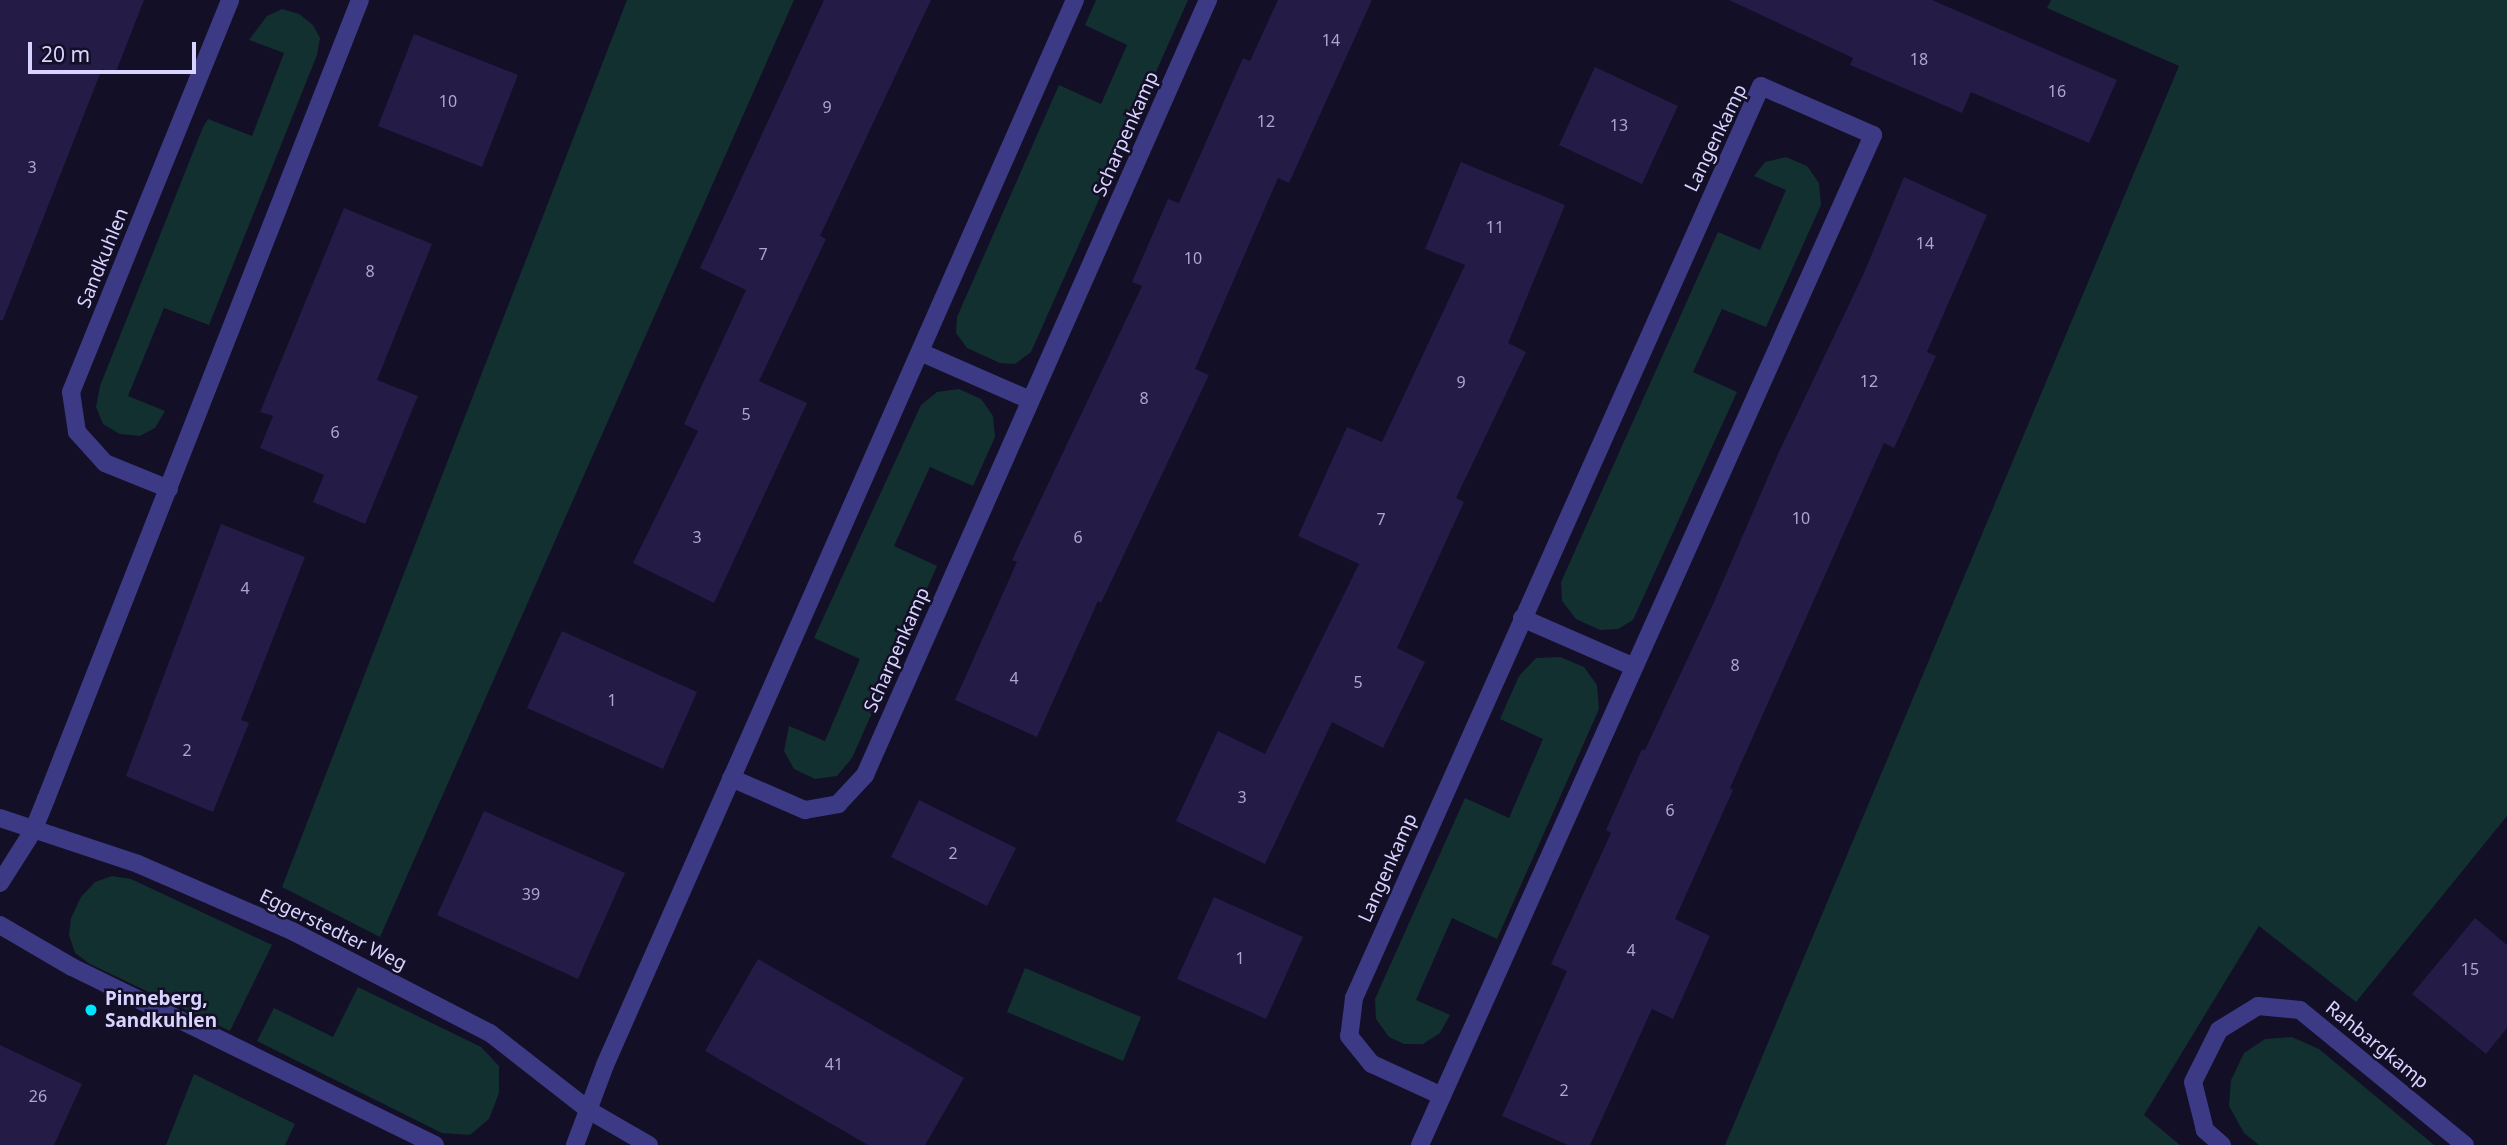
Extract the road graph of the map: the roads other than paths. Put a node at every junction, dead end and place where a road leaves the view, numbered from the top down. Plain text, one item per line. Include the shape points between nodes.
1 (230, 0) edge
2 (360, 0) edge
3 (1075, 0) edge
4 (1208, 0) edge
5 (920, 352) junction
6 (1030, 400) junction
7 (169, 489) junction
8 (1522, 618) junction
9 (1634, 667) junction
10 (731, 778) junction
11 (0, 818) edge
12 (33, 831) junction
13 (0, 884) edge
14 (0, 925) edge
15 (1442, 1096) junction
16 (590, 1111) junction
17 (435, 1145) edge
18 (575, 1145) edge
19 (649, 1145) edge
20 (1420, 1145) edge
21 (2222, 1145) edge
22 (2465, 1145) edge

1 - 7 street, Sandkuhlen via 71,393 77,432 105,463
2 - 7 street
3 - 5 street
4 - 6 street, Scharpenkamp
5 - 6 street
5 - 10 street
6 - 10 street, Scharpenkamp via 865,775 838,804 805,810
7 - 12 street
8 - 9 street
8 - 9 street, Langenkamp via 1761,86 1798,102 1873,135
8 - 15 street, Langenkamp via 1353,998 1349,1036 1372,1064
9 - 15 street, Langenkamp
10 - 16 street via 605,1065
11 - 12 street, Eggerstedter Weg
12 - 13 street
12 - 16 street, Eggerstedter Weg via 138,864 292,931 490,1033
14 - 17 street via 72,967
15 - 20 street, Langenkamp
16 - 18 street
16 - 19 street, Eggerstedter Weg
21 - 22 street, Rahbargkamp via 2205,1130 2193,1082 2219,1030 2258,1006 2301,1010

